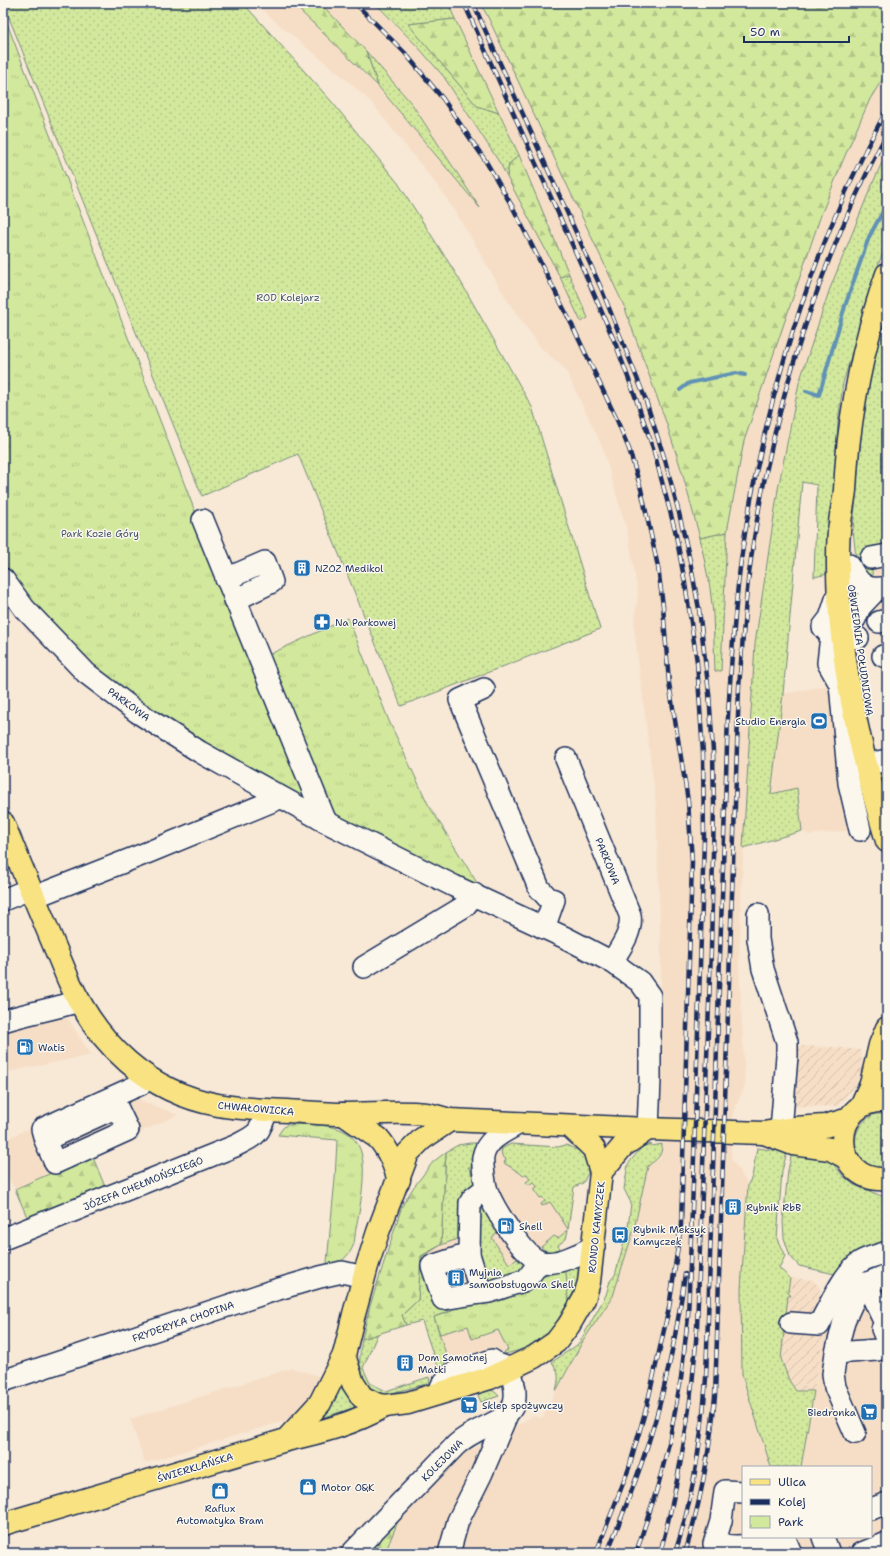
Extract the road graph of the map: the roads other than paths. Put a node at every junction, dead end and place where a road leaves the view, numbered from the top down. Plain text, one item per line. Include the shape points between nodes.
1 (887, 274) edge
2 (845, 490) junction
3 (203, 520) dead end
4 (849, 565) junction
5 (3, 579) edge
6 (226, 579) junction
7 (882, 588) edge
8 (235, 600) junction
9 (847, 631) junction
10 (484, 689) dead end
11 (566, 759) dead end
12 (882, 761) edge
13 (849, 782) junction
14 (872, 786) junction
15 (280, 798) junction
16 (326, 822) junction
17 (3, 823) edge
18 (860, 830) dead end
19 (887, 832) edge
20 (887, 841) edge
21 (32, 893) junction
22 (474, 894) junction
23 (3, 900) edge
24 (758, 914) dead end
25 (544, 928) junction
26 (612, 962) junction
27 (364, 967) dead end
28 (79, 1001) junction
29 (3, 1021) edge
30 (887, 1028) edge
31 (149, 1078) junction
32 (119, 1100) junction
33 (887, 1101) edge
34 (267, 1110) junction
35 (855, 1113) junction
36 (343, 1114) junction
37 (450, 1120) junction
38 (520, 1123) junction
39 (570, 1126) junction
40 (648, 1130) junction
41 (772, 1131) junction
42 (847, 1158) junction
43 (601, 1172) junction
44 (399, 1180) junction
45 (885, 1182) edge
46 (486, 1188) junction
47 (596, 1219) junction
48 (3, 1239) edge
49 (594, 1246) junction
50 (887, 1252) edge
51 (456, 1258) junction
52 (546, 1262) junction
53 (887, 1275) edge
54 (364, 1277) junction
55 (468, 1295) junction
56 (882, 1310) edge
57 (791, 1323) dead end
58 (887, 1346) edge
59 (836, 1353) junction
60 (344, 1355) junction
61 (509, 1368) junction
62 (3, 1381) edge
63 (385, 1406) junction
64 (506, 1417) junction
65 (855, 1433) dead end
66 (286, 1440) junction
67 (742, 1492) edge
68 (887, 1503) edge
69 (872, 1509) edge
70 (3, 1524) edge
71 (775, 1538) edge
72 (780, 1538) edge
73 (823, 1538) edge
74 (887, 1543) edge
75 (352, 1553) edge
76 (449, 1553) edge
77 (791, 1553) edge
78 (828, 1553) edge
79 (862, 1553) edge

1 - 2 main road, OBWIEDNIA POŁUDNIOWA via 858,379
2 - 4 main road, OBWIEDNIA POŁUDNIOWA
2 - 9 main road, OBWIEDNIA POŁUDNIOWA via 840,524 839,590
3 - 6 street
4 - 7 street via 859,582
4 - 9 main road, OBWIEDNIA POŁUDNIOWA
5 - 15 street, PARKOWA via 24,608 86,673 144,716
6 - 8 street
6 - 8 street via 265,562 272,582
7 - 9 street via 860,607
8 - 16 street
9 - 12 main road, OBWIEDNIA POŁUDNIOWA
9 - 13 street via 828,663 840,684
9 - 14 main road, OBWIEDNIA POŁUDNIOWA via 856,719
10 - 25 street via 460,700 539,888 548,898 554,900
11 - 26 street, PARKOWA via 630,915 632,924 629,932
12 - 19 main road, OBWIEDNIA POŁUDNIOWA
13 - 14 street
13 - 18 street
14 - 20 main road, OBWIEDNIA POŁUDNIOWA
15 - 16 street, PARKOWA
15 - 21 street via 149,852
16 - 22 street, PARKOWA
17 - 21 main road, CHWAŁOWICKA
21 - 23 street
21 - 28 main road, CHWAŁOWICKA
22 - 25 street, PARKOWA
22 - 27 street via 465,906
24 - 41 street via 758,938 763,969 787,1042 787,1056
25 - 26 street, PARKOWA
26 - 40 street, PARKOWA via 640,982 650,996
28 - 29 street
28 - 31 main road, CHWAŁOWICKA via 108,1043
30 - 35 main road via 880,1045 871,1084
31 - 32 street
31 - 34 main road, CHWAŁOWICKA via 166,1088 206,1102 228,1107
32 - 32 street via 42,1129 55,1163 128,1130
33 - 35 main road via 874,1102
34 - 36 main road, CHWAŁOWICKA
34 - 48 street, JÓZEFA CHEŁMOŃSKIEGO via 259,1132 235,1146
35 - 41 main road via 825,1126
35 - 42 main road via 843,1135 843,1147
36 - 37 main road, CHWAŁOWICKA via 420,1114
36 - 44 main road via 378,1138 392,1160
37 - 38 main road
37 - 44 main road via 422,1139 408,1153
38 - 39 main road
38 - 46 street via 490,1143 483,1157
39 - 40 main road
39 - 43 main road, RONDO KAMYCZEK via 594,1150
40 - 41 main road
40 - 43 main road via 623,1146
41 - 42 main road via 793,1144 830,1149
42 - 45 main road via 859,1172
43 - 47 main road, RONDO KAMYCZEK
44 - 54 main road via 378,1232
46 - 51 street via 472,1198
46 - 52 street via 522,1247 530,1256
47 - 49 main road, RONDO KAMYCZEK
47 - 52 street via 575,1244
49 - 52 street via 570,1258
49 - 61 main road, RONDO KAMYCZEK via 587,1291 569,1325 556,1342 534,1357
50 - 57 street via 860,1262 853,1268 819,1325
51 - 55 street
51 - 55 street
52 - 55 street via 526,1280 489,1292
53 - 56 street
54 - 60 main road
54 - 62 street, FRYDERYKA CHOPINA via 342,1272 320,1277
56 - 59 street via 860,1286 848,1312
58 - 59 street via 877,1350
59 - 65 street via 833,1374 835,1387
60 - 63 main road, RONDO KAMYCZEK via 358,1392 370,1402
60 - 66 main road via 320,1403
61 - 63 main road, RONDO KAMYCZEK via 490,1378 438,1394 408,1403
61 - 64 street via 513,1382 514,1404
63 - 66 main road, ŚWIERKLAŃSKA via 324,1432
64 - 75 street, KOLEJOWA via 462,1440
64 - 76 street via 458,1521
66 - 70 main road, ŚWIERKLAŃSKA
67 - 71 street via 725,1491 721,1521 714,1544 734,1547
68 - 69 street
72 - 77 street via 786,1541
73 - 78 street
74 - 79 street

